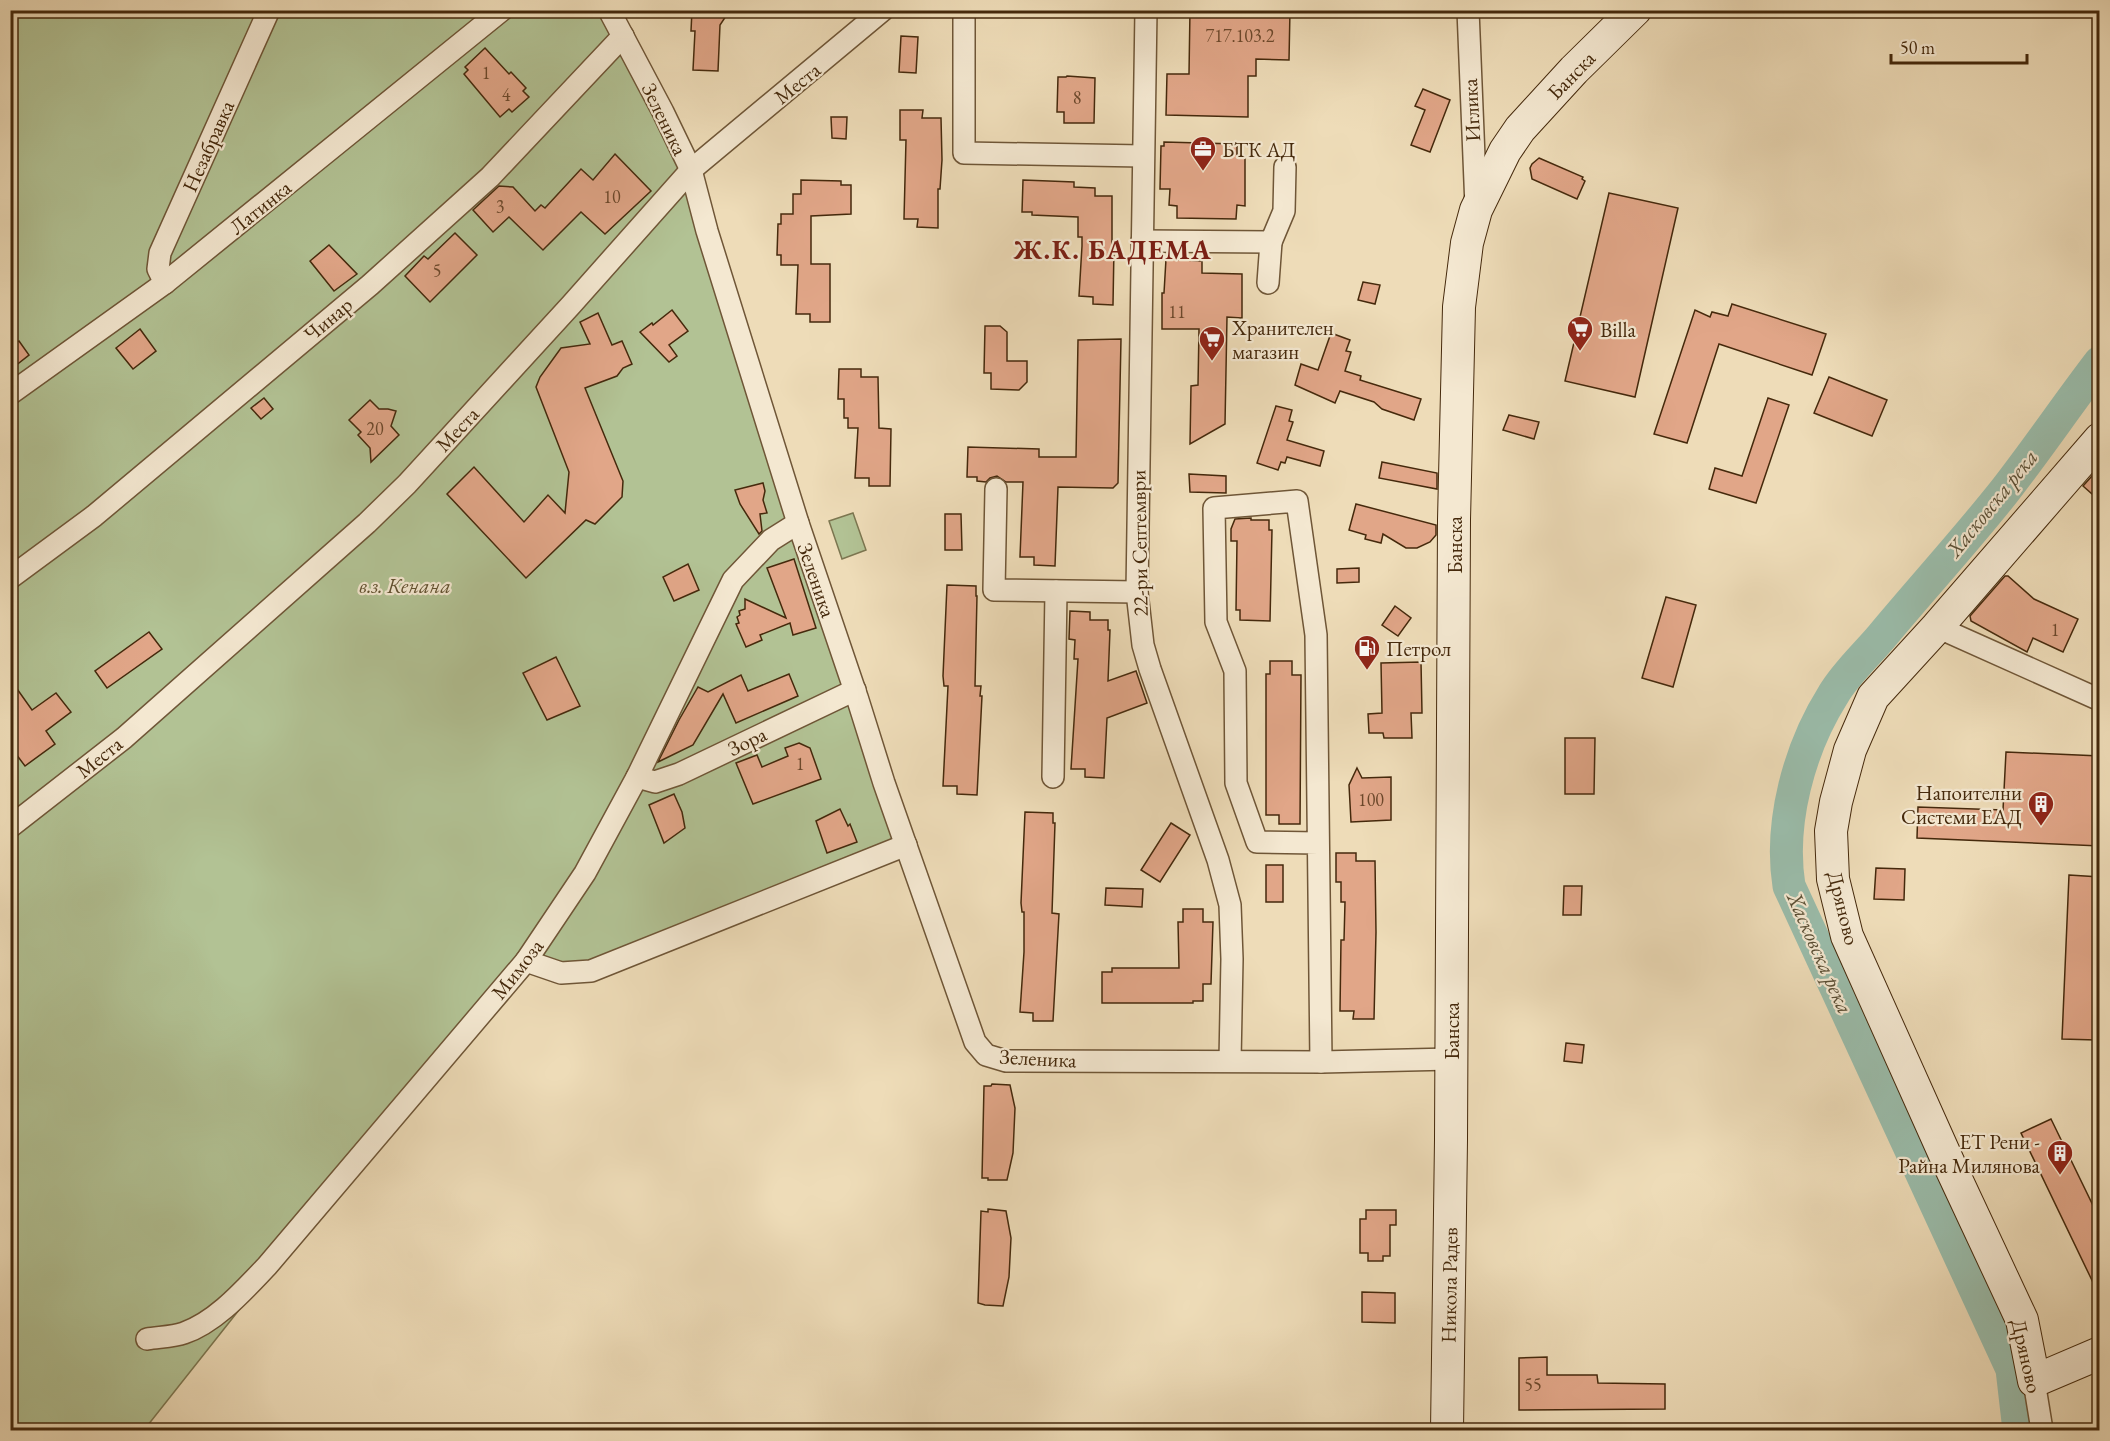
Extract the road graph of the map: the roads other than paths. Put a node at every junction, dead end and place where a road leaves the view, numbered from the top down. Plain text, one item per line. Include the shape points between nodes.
1 (269, 10) edge
2 (502, 10) edge
3 (609, 10) edge
4 (883, 10) edge
5 (964, 10) edge
6 (1146, 10) edge
7 (1468, 10) edge
8 (1635, 10) edge
9 (623, 36) junction
10 (1143, 156) junction
11 (1285, 167) dead end
12 (691, 170) junction
13 (1476, 210) junction
14 (1142, 241) junction
15 (1271, 242) junction
16 (165, 283) junction
17 (1268, 283) dead end
18 (10, 394) edge
19 (2100, 439) edge
20 (996, 489) dead end
21 (798, 523) junction
22 (10, 578) edge
23 (1056, 591) junction
24 (1137, 592) junction
25 (1937, 627) junction
26 (855, 690) junction
27 (2100, 699) edge
28 (637, 777) junction
29 (1053, 777) dead end
30 (10, 827) edge
31 (1318, 843) junction
32 (906, 845) junction
33 (525, 962) junction
34 (1451, 1059) junction
35 (1230, 1061) junction
36 (1321, 1062) junction
37 (1451, 1140) joint
38 (147, 1339) dead end
39 (2100, 1353) edge
40 (2034, 1381) junction
41 (1447, 1431) edge
42 (2042, 1431) edge

1 - 16 street, Незабравка via 160,253 158,269
2 - 16 street, Латинка
3 - 9 street, Зеленика
4 - 12 street, Места
5 - 10 street via 964,153
6 - 10 street, 22-ри Септември
7 - 13 street, Иглика
8 - 13 street, Банска via 1520,129
9 - 12 street, Зеленика
9 - 22 street, Чинар via 490,177 370,285 94,516
10 - 14 street, 22-ри Септември
11 - 15 street via 1284,211
12 - 21 street, Зеленика
12 - 30 street, Места via 564,314 368,523 124,738
13 - 34 street, Банска via 1467,243 1459,307
14 - 15 street
14 - 24 street, 22-ри Септември
15 - 17 street
16 - 18 street, Латинка
19 - 25 street, Дряново
20 - 23 street via 994,590
21 - 26 street, Зеленика
21 - 28 street, Мимоза via 771,540 732,580
23 - 24 street
23 - 29 street
24 - 35 street, 22-ри Септември via 1150,669 1218,860 1230,905
25 - 27 street
25 - 40 street, Дряново via 1873,697 1855,740 1831,831 1833,879 1847,936 2022,1320
26 - 28 street, Зора via 679,774 655,782
26 - 32 street, Зеленика
28 - 33 street, Мимоза via 585,873
31 - 31 street via 1257,842 1236,783 1234,671 1216,621 1214,508 1297,501 1316,635
31 - 36 street
32 - 33 street via 591,970 561,973
32 - 35 street, Зеленика via 975,1042 986,1055 1006,1061
33 - 38 street, Мимоза via 232,1303 184,1333
34 - 36 street, Зеленика
34 - 37 street, Банска
35 - 36 street, Зеленика
37 - 41 street, Никола Радев
39 - 40 street
40 - 42 street, Дряново

